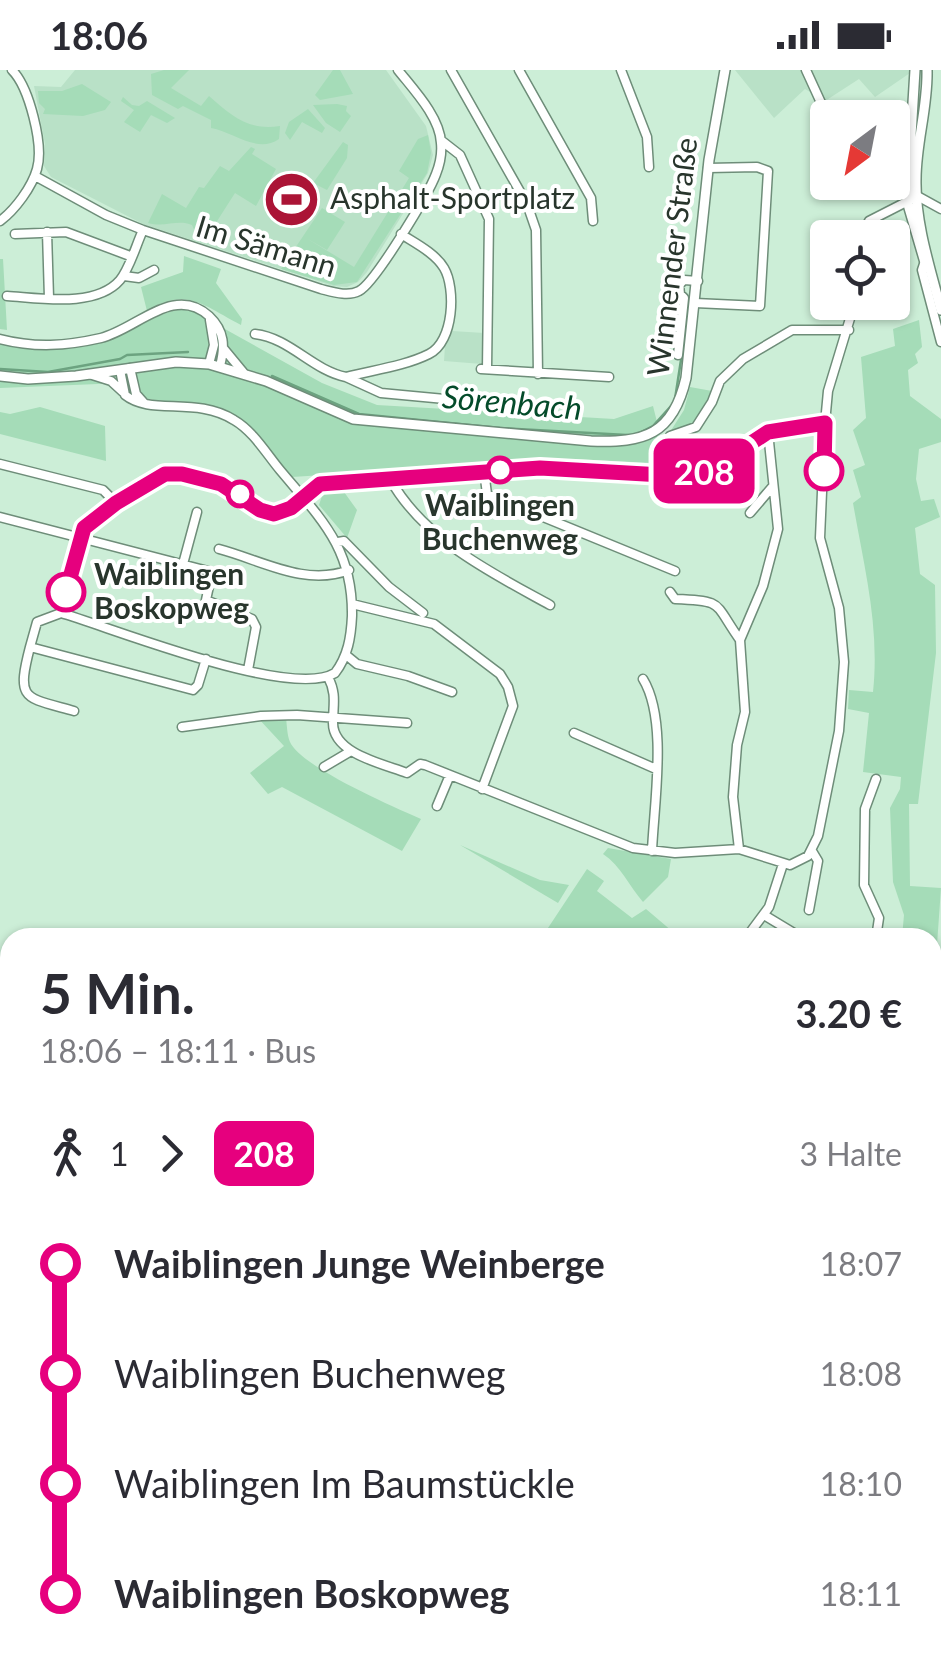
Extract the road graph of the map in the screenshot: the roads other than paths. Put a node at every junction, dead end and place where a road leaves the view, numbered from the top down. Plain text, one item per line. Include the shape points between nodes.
1 (12, 70) edge
2 (398, 70) edge
3 (451, 70) edge
4 (519, 70) edge
5 (621, 70) edge
6 (725, 70) edge
7 (806, 70) edge
8 (914, 70) edge
9 (927, 70) edge
10 (820, 100) edge
11 (910, 131) edge
12 (442, 141) junction
13 (649, 167) dead end
14 (708, 168) junction
15 (35, 176) junction
16 (910, 196) junction
17 (903, 200) edge
18 (937, 206) edge
19 (871, 220) edge
20 (0, 221) edge
21 (593, 222) dead end
22 (143, 230) junction
23 (46, 232) junction
24 (15, 234) dead end
25 (401, 234) junction
26 (130, 256) junction
27 (924, 264) junction
28 (154, 270) dead end
29 (124, 276) junction
30 (698, 281) junction
31 (934, 282) junction
32 (7, 296) dead end
33 (49, 298) junction
34 (695, 303) junction
35 (941, 310) edge
36 (208, 316) junction
37 (850, 320) edge
38 (848, 330) junction
39 (255, 334) dead end
40 (0, 339) edge
41 (941, 342) edge
42 (224, 349) junction
43 (678, 354) dead end
44 (215, 365) junction
45 (125, 369) junction
46 (244, 373) junction
47 (89, 374) junction
48 (538, 374) junction
49 (0, 376) edge
50 (610, 377) dead end
51 (346, 378) junction
52 (125, 395) junction
53 (466, 401) dead end
54 (148, 406) junction
55 (825, 423) junction
56 (768, 432) junction
57 (670, 436) dead end
58 (0, 464) edge
59 (484, 472) junction
60 (390, 479) junction
61 (773, 486) junction
62 (306, 498) junction
63 (116, 503) junction
64 (197, 512) dead end
65 (750, 512) dead end
66 (0, 517) edge
67 (79, 538) junction
68 (338, 542) junction
69 (219, 549) dead end
70 (183, 564) junction
71 (349, 570) junction
72 (674, 571) dead end
73 (670, 592) dead end
74 (352, 604) junction
75 (412, 605) junction
76 (550, 605) dead end
77 (61, 613) junction
78 (423, 613) dead end
79 (411, 619) junction
80 (740, 640) junction
81 (30, 647) junction
82 (346, 655) junction
83 (206, 659) junction
84 (248, 670) junction
85 (328, 677) junction
86 (643, 679) dead end
87 (452, 692) dead end
88 (74, 711) dead end
89 (333, 716) junction
90 (407, 723) dead end
91 (182, 726) dead end
92 (574, 733) dead end
93 (351, 751) junction
94 (324, 767) dead end
95 (656, 769) junction
96 (450, 775) junction
97 (876, 779) dead end
98 (482, 788) junction
99 (437, 806) dead end
100 (739, 850) junction
101 (652, 851) junction
102 (812, 851) junction
103 (783, 864) junction
104 (809, 910) dead end
105 (764, 915) junction
106 (754, 928) edge
107 (785, 928) edge
108 (878, 928) edge

1 - 15 street via 23,84 36,134
2 - 12 street
3 - 48 street via 536,230
4 - 21 street via 591,198
5 - 13 street via 647,137
6 - 14 street, Winnender Straße
7 - 10 street
8 - 11 street
9 - 16 street
12 - 25 street, Im Sämann via 436,176
12 - 48 street via 460,154 490,220 484,369
14 - 30 street, Winnender Straße
14 - 34 street via 768,171 760,306
15 - 20 street
15 - 22 street, Im Sämann
16 - 18 street
16 - 27 street
16 - 31 street
17 - 19 street
22 - 25 street, Im Sämann via 348,294 365,287
22 - 26 street
23 - 24 street
23 - 26 street via 66,232
23 - 33 street
25 - 51 street via 446,271 446,333 428,355
26 - 29 street
27 - 31 street
27 - 41 street
28 - 29 street
29 - 33 street via 102,293
30 - 34 street, Winnender Straße
30 - 43 street via 678,285 684,298
31 - 35 street
32 - 33 street
34 - 46 street, Winnender Straße via 676,410 664,426 626,442 353,419
36 - 40 street via 174,304 110,336 67,346
36 - 42 street via 222,333
36 - 44 street
37 - 38 street
38 - 55 street via 828,390
38 - 57 street via 792,330 725,375 696,427
39 - 51 street via 272,336
42 - 44 street
42 - 46 street
44 - 45 street, Winnender Straße
44 - 46 street, Winnender Straße
45 - 47 street, Winnender Straße
45 - 52 street
45 - 54 street
47 - 49 street, Winnender Straße
47 - 52 street via 116,383
48 - 50 street
51 - 53 street via 381,394
52 - 54 street
54 - 62 street via 204,407 236,420
55 - 56 street
55 - 102 street via 820,538 838,608 844,676
56 - 59 street via 719,464 680,476 540,468
56 - 61 street
58 - 63 street via 103,490
59 - 60 street
59 - 72 street via 488,494
60 - 62 street via 320,484
60 - 76 street via 442,540
61 - 65 street
61 - 80 street via 774,553
62 - 63 street via 267,514 221,484 182,474 156,478
62 - 68 street
63 - 67 street via 89,521
64 - 70 street
66 - 67 street
67 - 70 street
67 - 77 street
68 - 71 street
68 - 75 street
69 - 71 street via 312,576
70 - 84 street via 212,572 206,600 252,619
71 - 74 street
73 - 80 street via 674,599 716,603
74 - 79 street
74 - 82 street
75 - 78 street
75 - 79 street
77 - 81 street via 37,622
77 - 83 street
79 - 98 street via 434,624 508,687 513,706
80 - 100 street via 744,712 734,796
81 - 83 street via 193,690
81 - 88 street via 24,691 33,700
82 - 85 street
82 - 87 street
83 - 84 street
84 - 85 street via 311,681
85 - 89 street via 336,698
86 - 95 street via 652,693
89 - 90 street
89 - 91 street
89 - 93 street via 336,735
92 - 95 street
93 - 94 street
93 - 96 street via 407,773 425,765
95 - 101 street
96 - 98 street
96 - 99 street
97 - 108 street via 865,809 864,890
98 - 101 street via 611,842
100 - 101 street
100 - 103 street
102 - 103 street
102 - 104 street via 818,862
103 - 105 street
105 - 106 street
105 - 107 street

